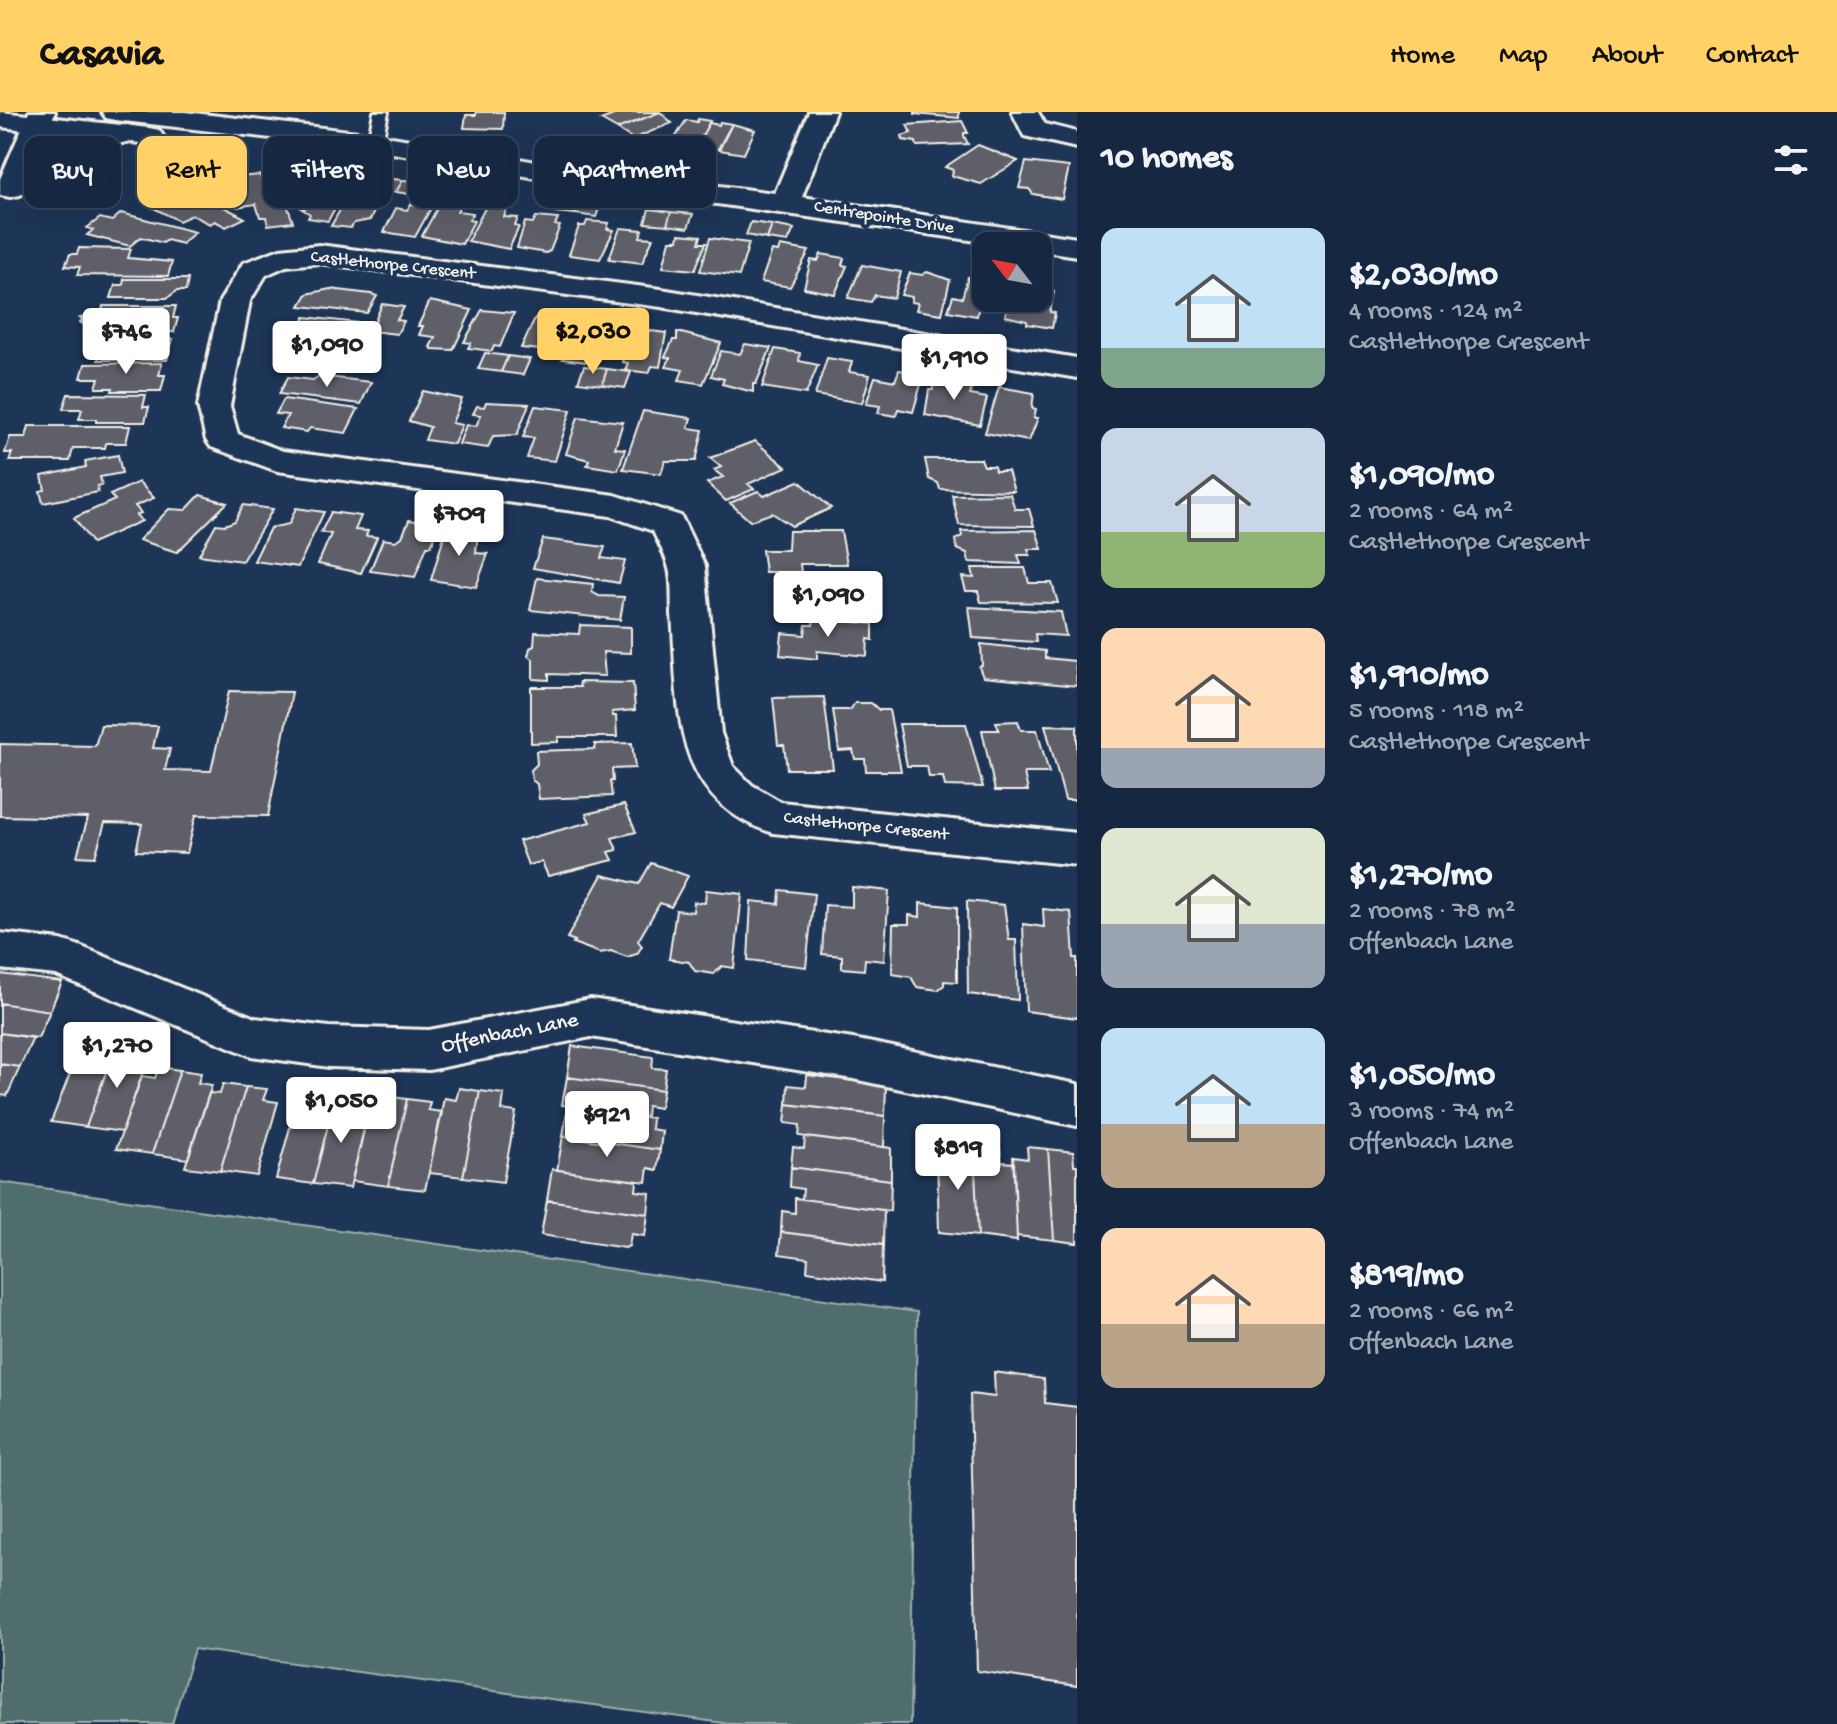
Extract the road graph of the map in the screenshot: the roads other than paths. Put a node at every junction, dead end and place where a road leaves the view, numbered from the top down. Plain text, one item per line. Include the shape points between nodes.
1 (381, 112) edge
2 (822, 112) edge
3 (1025, 112) edge
4 (40, 117) edge
5 (127, 118) edge
6 (0, 119) edge
7 (313, 136) edge
8 (376, 136) edge
9 (1077, 140) edge
10 (392, 145) edge
11 (534, 170) edge
12 (534, 171) edge
13 (716, 194) edge
14 (5, 201) edge
15 (785, 203) junction
16 (1077, 247) edge
17 (1077, 368) edge
18 (1077, 849) edge
19 (0, 951) edge
20 (1077, 1105) edge

1 - 8 lane
2 - 15 street
3 - 9 street via 1034,130
4 - 5 street, Centrepointe Drive
4 - 6 street, Centrepointe Drive
4 - 14 street
5 - 7 street, Centrepointe Drive
5 - 12 street, Centrepointe Drive via 366,161
5 - 14 street via 68,149
10 - 11 street, Centrepointe Drive
13 - 15 street, Centrepointe Drive
15 - 16 street, Centrepointe Drive
17 - 18 street, Castlethorpe Crescent via 661,298 319,254 280,258 254,269 235,301 214,406 223,440 277,461 615,506 668,524 687,566 701,733 715,773 737,796 773,817
19 - 20 street, Offenbach Lane via 61,958 251,1037 329,1047 429,1050 591,1018 853,1059

